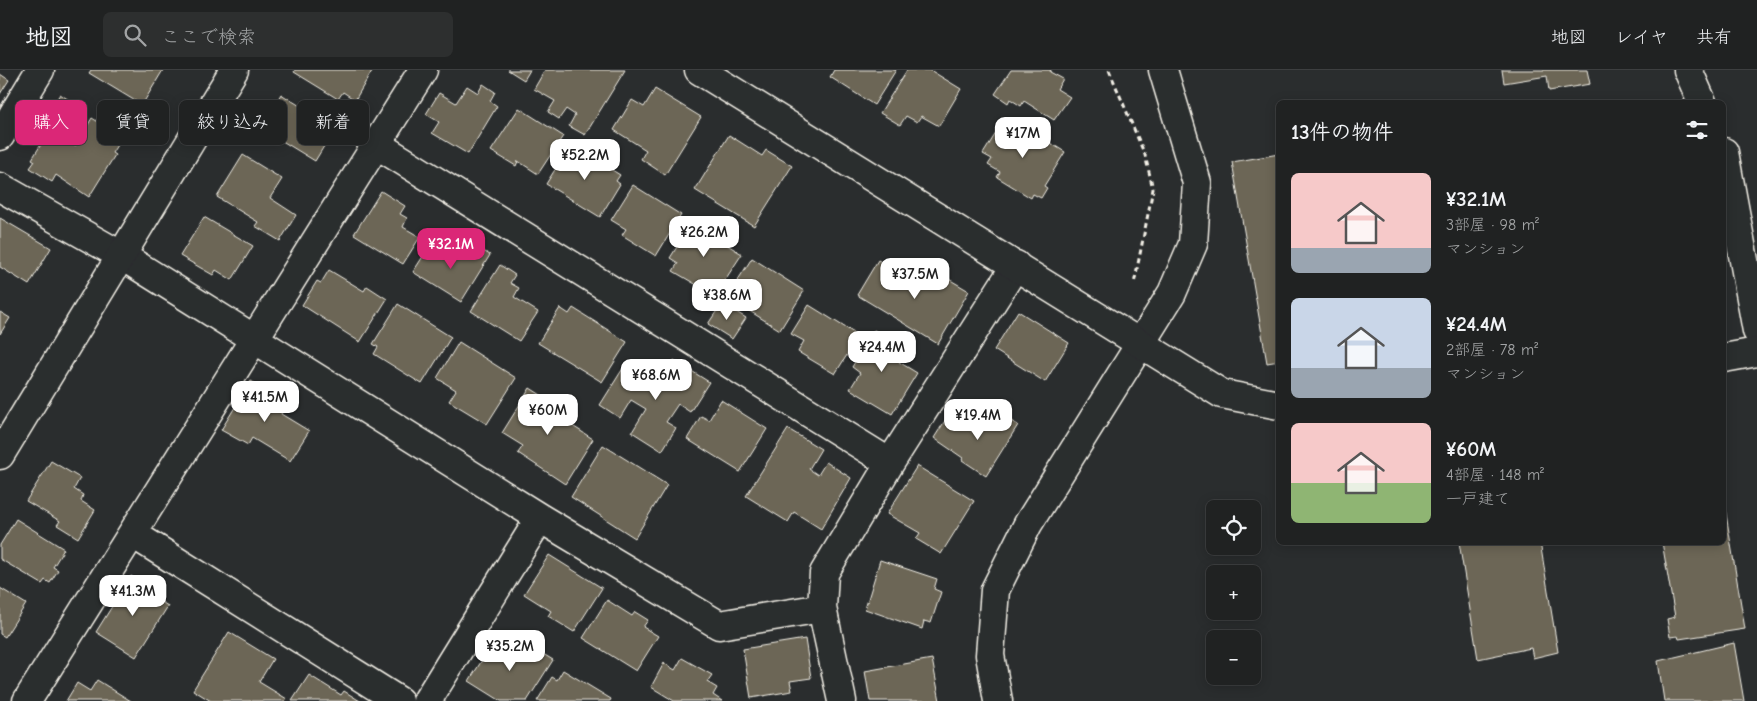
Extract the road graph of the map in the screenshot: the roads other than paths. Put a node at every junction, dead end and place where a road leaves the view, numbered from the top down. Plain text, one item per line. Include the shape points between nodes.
1 (40, 70) edge
2 (234, 70) edge
3 (423, 70) edge
4 (699, 70) edge
5 (1164, 70) edge
6 (1688, 70) edge
7 (1701, 100) edge
8 (0, 136) edge
9 (376, 144) junction
10 (1726, 163) edge
11 (0, 187) edge
12 (122, 256) junction
13 (1016, 265) junction
14 (1757, 331) edge
15 (253, 339) junction
16 (1141, 343) junction
17 (1757, 352) edge
18 (1726, 358) edge
19 (1276, 404) edge
20 (0, 455) edge
21 (890, 463) junction
22 (540, 518) junction
23 (134, 534) junction
24 (822, 608) junction
25 (27, 701) edge
26 (399, 701) edge
27 (427, 701) edge
28 (842, 701) edge
29 (998, 701) edge

1 - 8 street
2 - 12 street
3 - 9 street
4 - 13 street
5 - 16 street via 1197,183 1193,244 1172,293
6 - 7 street
9 - 15 street
9 - 21 street
10 - 14 street
11 - 12 street
12 - 15 street
12 - 20 street
13 - 16 street
13 - 21 street
15 - 22 street
15 - 23 street
16 - 19 street via 1222,394
16 - 29 street via 1028,524 995,590 990,655
17 - 18 street
21 - 24 street via 824,574
22 - 24 street via 719,625
22 - 27 street
23 - 25 street
23 - 26 street
24 - 28 street

